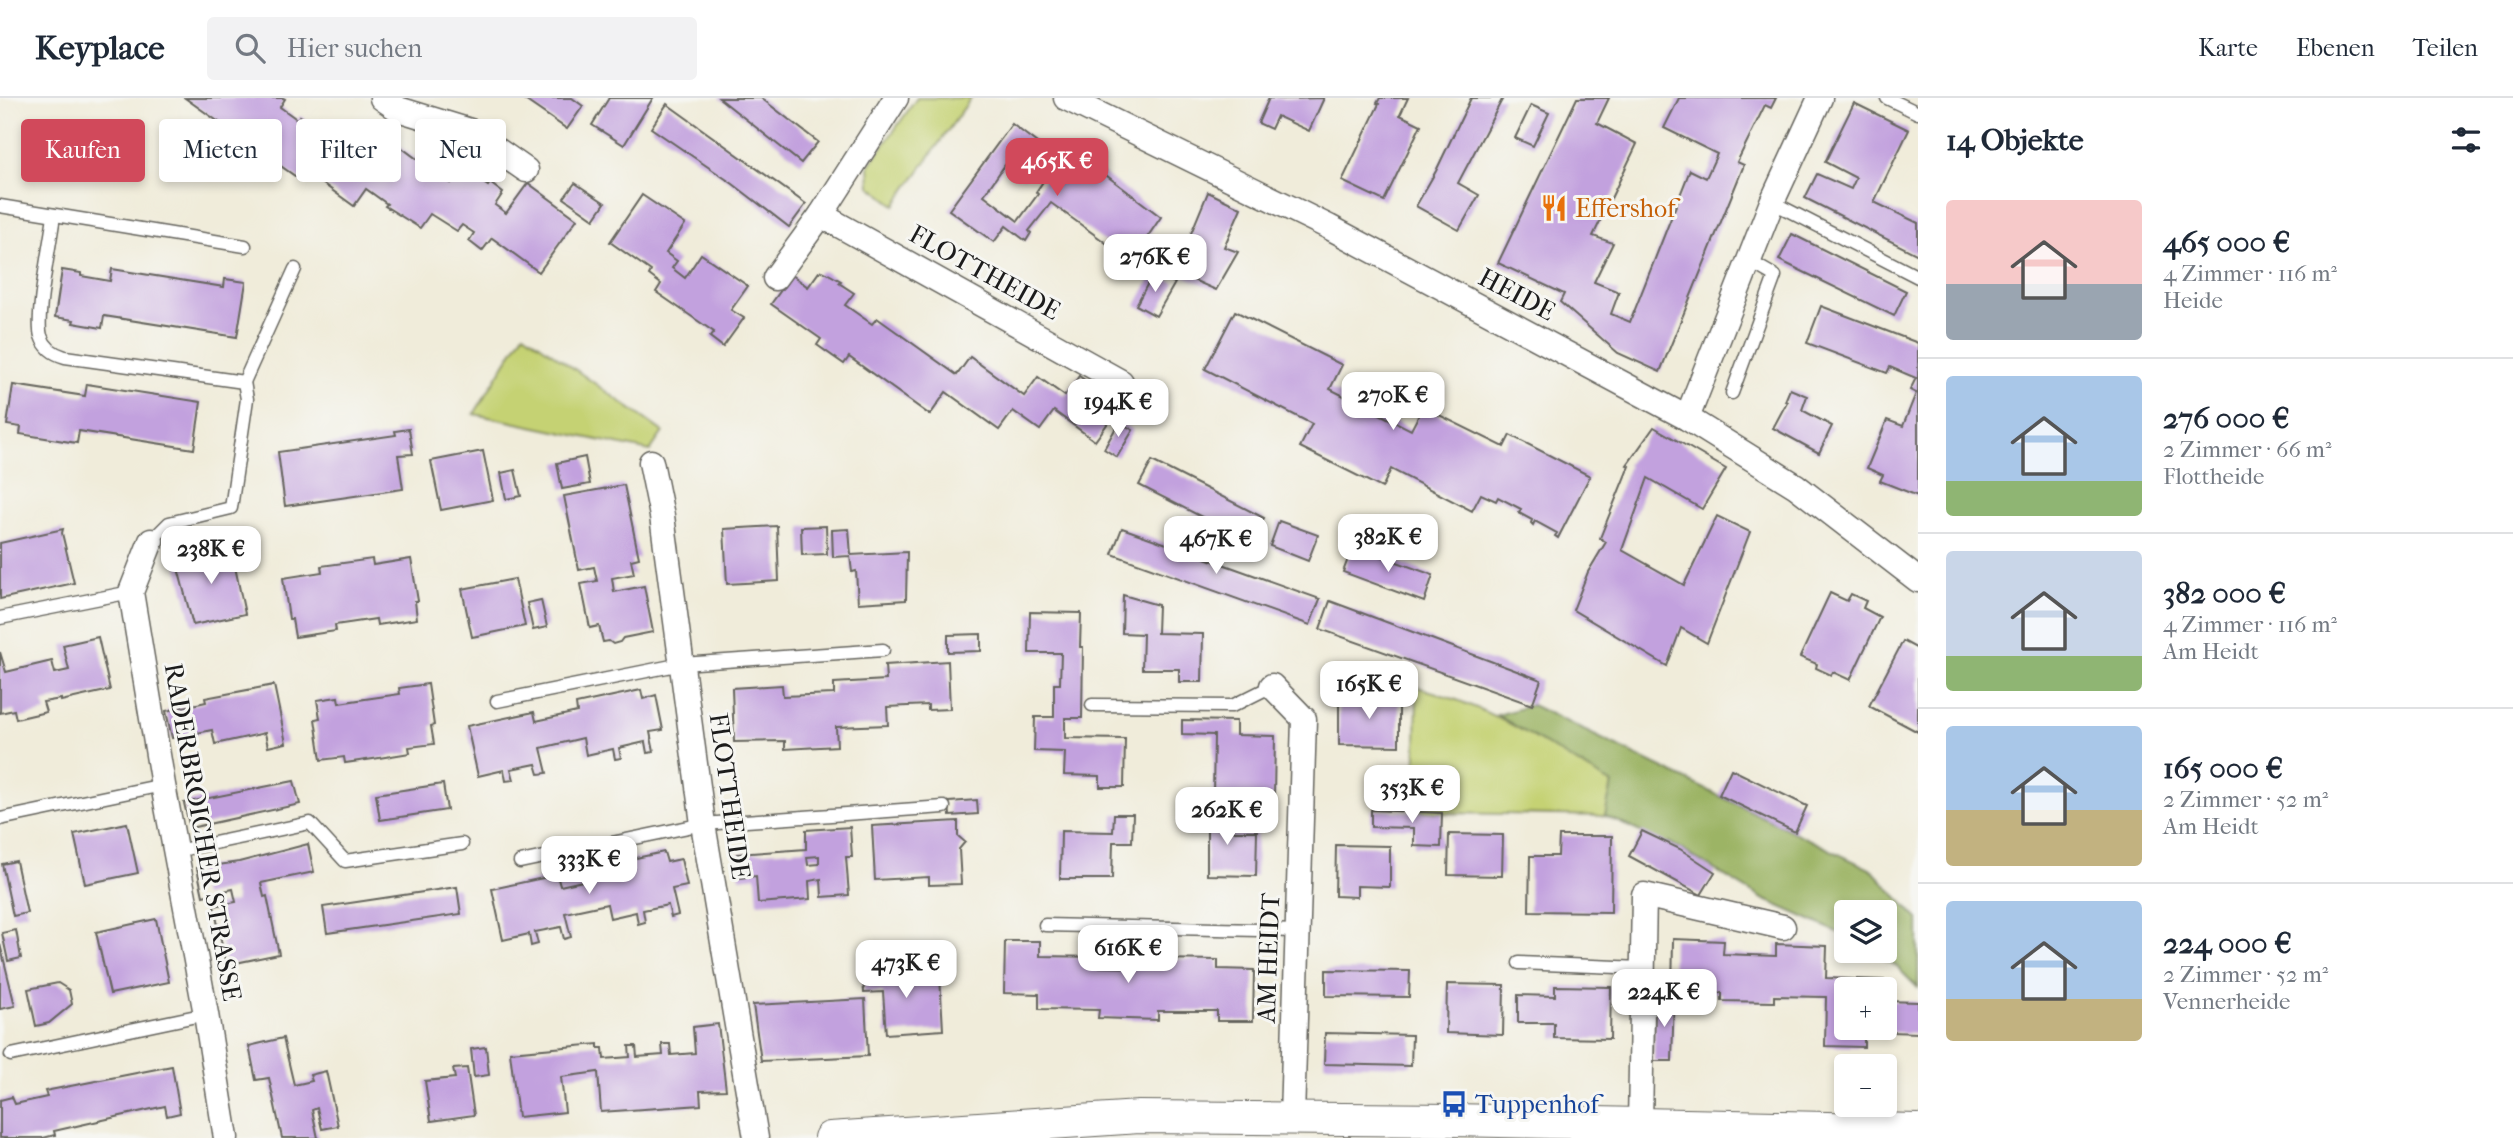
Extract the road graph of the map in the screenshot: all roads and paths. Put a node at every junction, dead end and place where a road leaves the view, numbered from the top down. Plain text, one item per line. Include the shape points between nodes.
1 (382, 98) edge
2 (896, 98) edge
3 (1066, 98) edge
4 (1820, 98) edge
5 (1888, 98) edge
6 (1095, 104) edge
7 (1918, 113) edge
8 (526, 170) dead end
9 (1772, 202) junction
10 (0, 206) edge
11 (54, 215) junction
12 (821, 215) junction
13 (245, 246) dead end
14 (1749, 261) junction
15 (295, 269) dead end
16 (1918, 277) edge
17 (775, 278) dead end
18 (244, 382) junction
19 (1121, 382) dead end
20 (1732, 393) dead end
21 (1687, 418) junction
22 (651, 462) dead end
23 (151, 541) joint
24 (1918, 580) edge
25 (131, 592) junction
26 (0, 618) edge
27 (883, 650) dead end
28 (682, 664) junction
29 (1272, 686) joint
30 (497, 701) dead end
31 (1092, 705) dead end
32 (163, 785) junction
33 (944, 807) dead end
34 (0, 819) edge
35 (703, 824) junction
36 (462, 844) dead end
37 (176, 851) junction
38 (520, 862) dead end
39 (1045, 925) dead end
40 (1783, 927) dead end
41 (1299, 931) junction
42 (1519, 963) dead end
43 (1642, 968) junction
44 (206, 1014) junction
45 (11, 1055) dead end
46 (1292, 1118) junction
47 (1640, 1125) junction
48 (1918, 1130) edge
49 (226, 1138) edge
50 (756, 1138) edge
51 (830, 1138) edge

1 - 8 street via 398,109 470,131
2 - 12 street
3 - 6 street, HEIDE
4 - 9 street
5 - 7 lane
6 - 21 street, HEIDE
9 - 14 street
9 - 16 lane
10 - 11 lane
11 - 13 lane
11 - 18 lane via 40,320 42,338 52,351 65,357
12 - 17 street
12 - 19 street, FLOTTHEIDE
14 - 20 lane via 1775,276
14 - 21 street
15 - 18 lane
18 - 23 lane via 247,399 231,508 169,523
21 - 24 street, HEIDE via 1796,486
22 - 28 street, FLOTTHEIDE
23 - 25 street
25 - 26 lane
25 - 32 street, RADERBROICHER STRASSE
27 - 28 lane
28 - 30 lane
28 - 35 street, FLOTTHEIDE
29 - 31 lane via 1232,706
29 - 41 street, AM HEIDT via 1304,719
32 - 34 lane
32 - 37 street, RADERBROICHER STRASSE
33 - 35 lane
35 - 38 lane
35 - 50 street, FLOTTHEIDE
36 - 37 lane via 345,861 310,823
37 - 44 street, RADERBROICHER STRASSE
39 - 41 lane
40 - 43 street via 1644,895
41 - 46 street, AM HEIDT
42 - 43 lane
43 - 47 street
44 - 45 lane
44 - 49 street, RADERBROICHER STRASSE
46 - 47 street
46 - 51 street via 1139,1117
47 - 48 street

